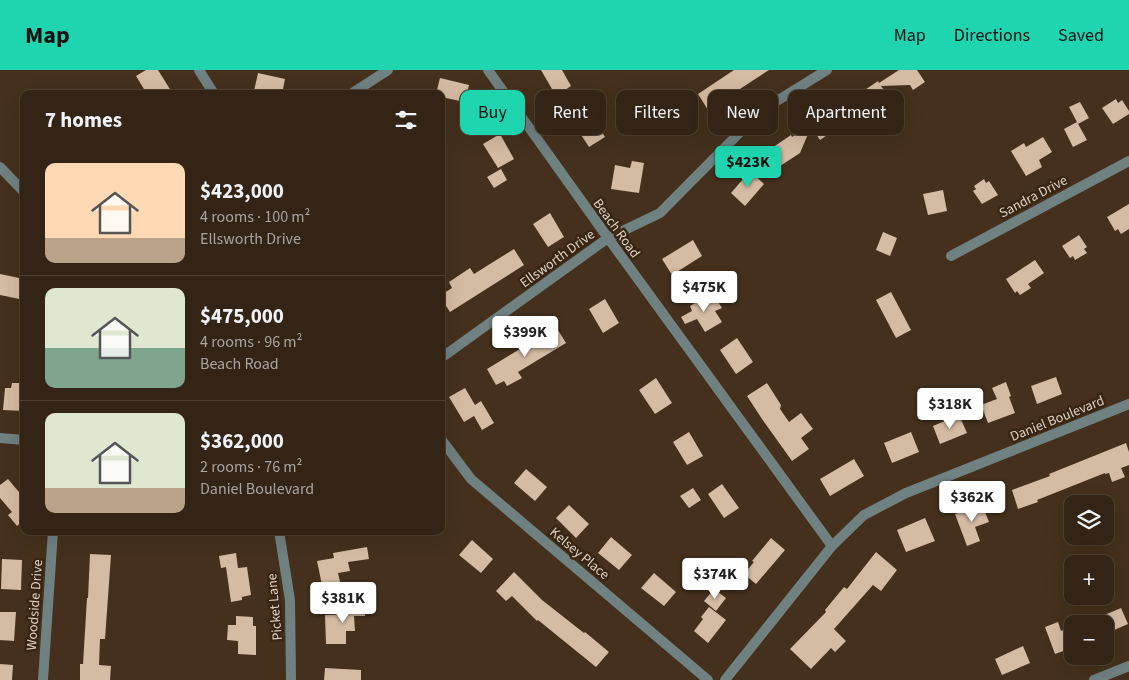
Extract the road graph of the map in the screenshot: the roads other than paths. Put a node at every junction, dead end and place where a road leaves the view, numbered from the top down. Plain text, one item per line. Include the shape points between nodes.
1 (199, 70) edge
2 (388, 70) edge
3 (488, 70) edge
4 (827, 70) edge
5 (212, 90) edge
6 (357, 90) edge
7 (1129, 161) edge
8 (0, 167) edge
9 (20, 188) edge
10 (608, 238) junction
11 (951, 256) dead end
12 (445, 355) edge
13 (1129, 404) edge
14 (0, 438) edge
15 (20, 440) edge
16 (445, 444) edge
17 (53, 535) edge
18 (280, 535) edge
19 (832, 546) junction
20 (1129, 666) edge
21 (43, 680) edge
22 (291, 680) edge
23 (708, 680) edge
24 (725, 680) edge
25 (1094, 680) edge

1 - 5 street
2 - 6 street
3 - 10 street, Beach Road
4 - 10 street, Ellsworth Drive via 762,110 660,213
7 - 11 street, Sandra Drive
8 - 9 street
10 - 12 street, Ellsworth Drive
10 - 19 street, Beach Road
13 - 19 street, Daniel Boulevard via 906,493 864,515
14 - 15 street
16 - 23 street, Kelsey Place via 471,478
17 - 21 street, Woodside Drive
18 - 22 street, Picket Lane via 290,600
19 - 24 street, Daniel Boulevard
20 - 25 street

